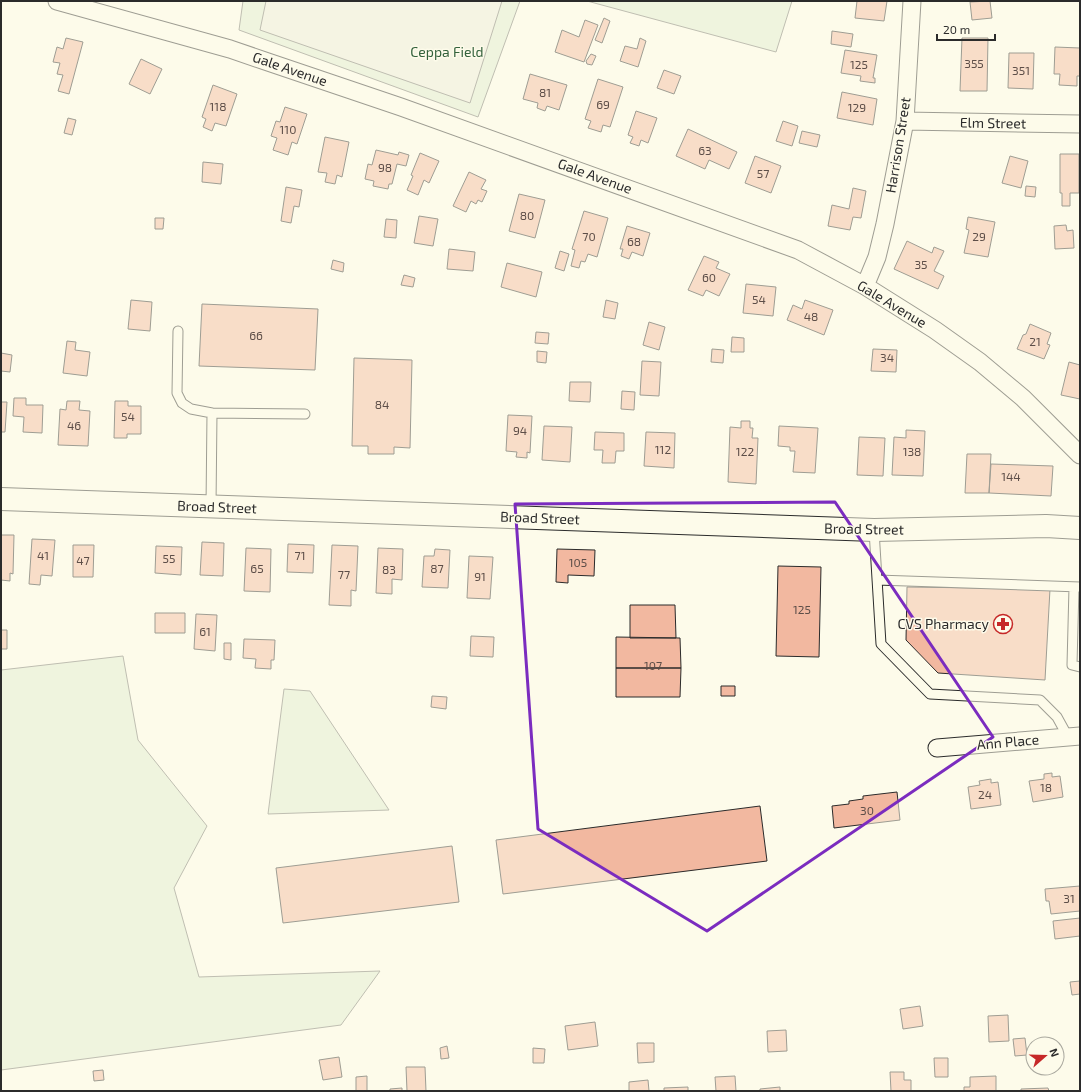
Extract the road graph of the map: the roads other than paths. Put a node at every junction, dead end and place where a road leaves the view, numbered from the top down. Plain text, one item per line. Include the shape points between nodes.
1 (57, 1) edge
2 (912, 1) edge
3 (905, 121) junction
4 (1080, 124) edge
5 (865, 286) junction
6 (178, 331) dead end
7 (212, 413) junction
8 (306, 414) dead end
9 (1080, 455) edge
10 (1, 499) edge
11 (210, 506) junction
12 (1080, 528) edge
13 (874, 530) junction
14 (877, 580) junction
15 (1077, 587) edge
16 (1080, 667) edge
17 (1074, 736) edge
18 (937, 748) dead end

1 - 5 street, Gale Avenue via 230,49 401,107 798,250
2 - 3 street, Harrison Street
3 - 4 street, Elm Street
3 - 5 street, Harrison Street via 887,218 877,257
5 - 9 street, Gale Avenue via 980,362 1023,398
6 - 7 lane via 177,393 182,403 192,409
7 - 8 lane
7 - 11 lane
10 - 11 main road, Broad Street
11 - 13 main road, Broad Street
12 - 13 main road, Broad Street via 1046,526
13 - 14 lane
14 - 15 lane
14 - 17 lane via 881,644 930,694 1040,700
15 - 16 lane via 1072,665
17 - 18 street, Ann Place

